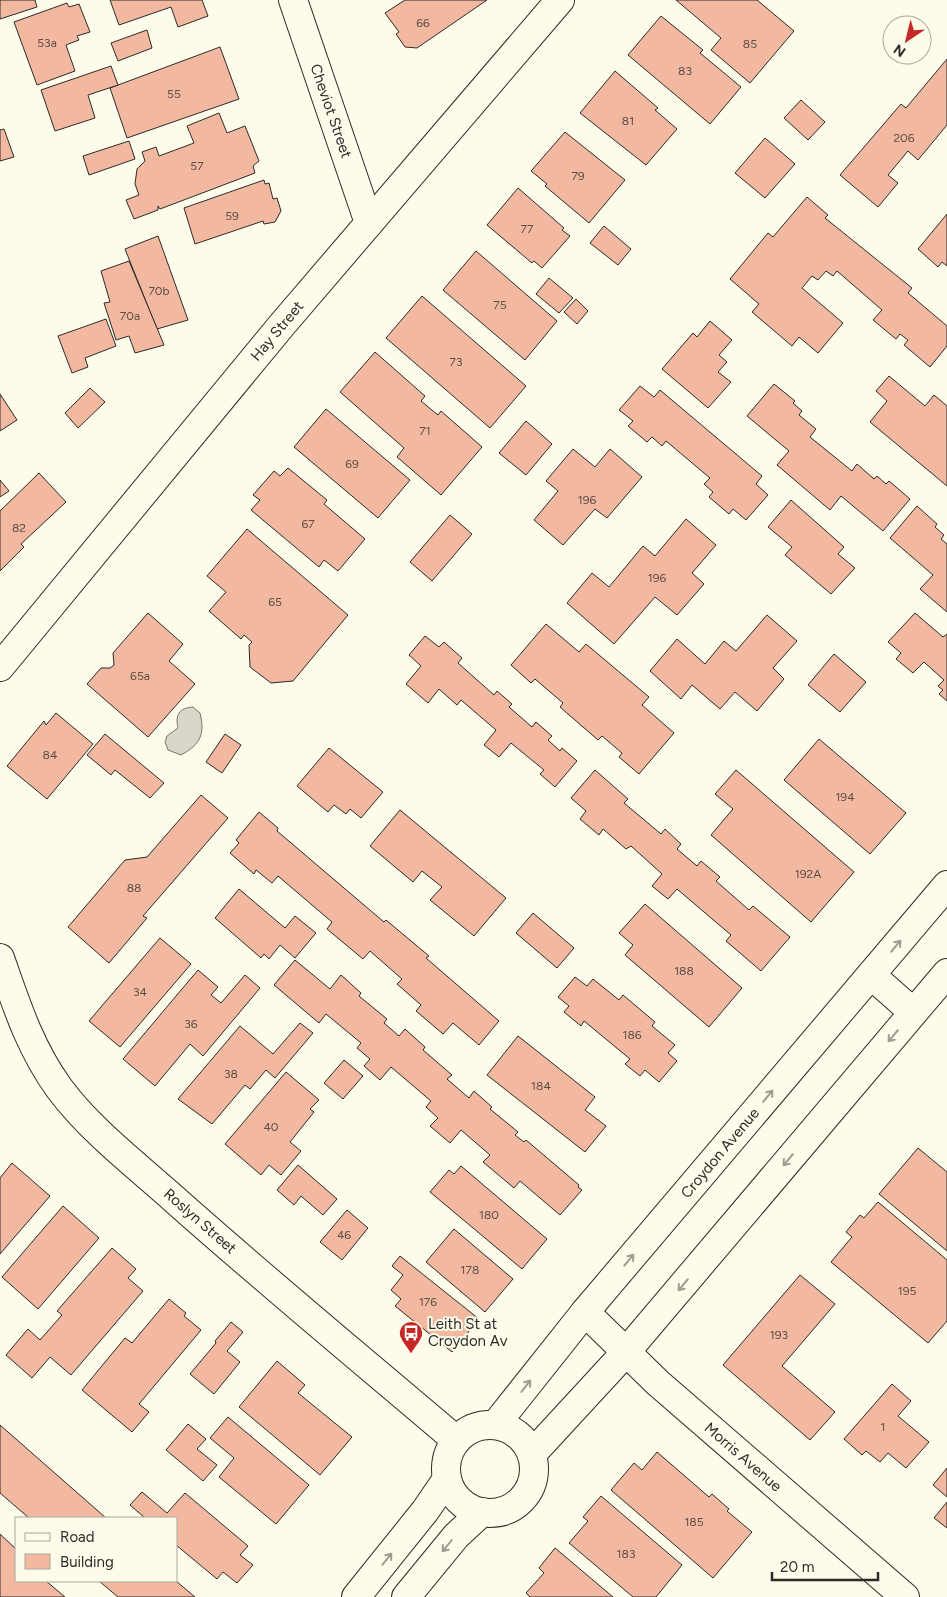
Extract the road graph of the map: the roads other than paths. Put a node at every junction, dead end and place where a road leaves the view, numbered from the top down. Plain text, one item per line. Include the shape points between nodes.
1 (293, 0) edge
2 (560, 0) edge
3 (369, 222) junction
4 (0, 667) edge
5 (947, 885) edge
6 (0, 958) edge
7 (947, 973) edge
8 (872, 975) junction
9 (913, 1012) junction
10 (585, 1312) junction
11 (626, 1352) junction
12 (496, 1424) junction
13 (456, 1440) junction
14 (532, 1454) junction
15 (447, 1479) junction
16 (482, 1512) junction
17 (356, 1597) edge
18 (406, 1597) edge
19 (905, 1597) edge

1 - 3 street, Cheviot Street
2 - 3 street, Hay Street
3 - 4 street, Hay Street
8 -> 5 street, Croydon Avenue
6 - 13 street, Roslyn Street via 26,1032 41,1061 60,1090 89,1121 192,1215
7 - 9 street
8 - 9 street
10 -> 8 street, Croydon Avenue
9 -> 11 street
10 - 11 street, Morris Avenue
12 -> 10 street, Croydon Avenue
11 - 14 street
11 - 19 street, Morris Avenue
12 - 13 street via 481,1425
12 - 14 street via 518,1434
13 - 15 street via 448,1454
14 - 16 street via 535,1466 528,1492 509,1509 496,1513
15 - 16 street via 451,1491 460,1501
17 -> 15 street
16 -> 18 street via 456,1536

